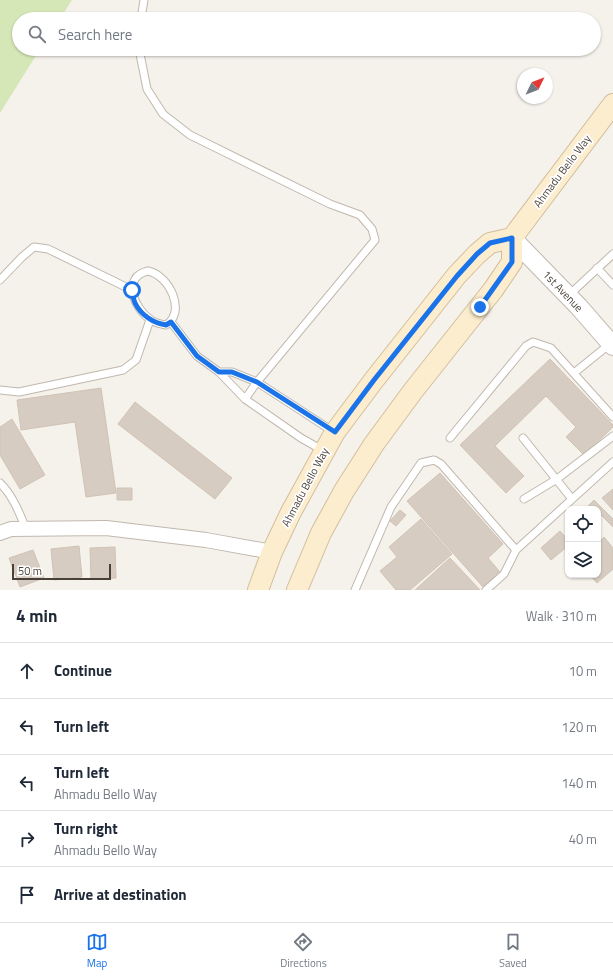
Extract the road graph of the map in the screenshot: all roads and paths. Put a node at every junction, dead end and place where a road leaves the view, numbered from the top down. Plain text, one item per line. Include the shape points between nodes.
1 (144, 0) edge
2 (142, 12) edge
3 (140, 56) edge
4 (613, 104) edge
5 (512, 238) junction
6 (613, 254) edge
7 (597, 268) junction
8 (0, 280) edge
9 (613, 285) edge
10 (132, 290) junction
11 (568, 296) junction
12 (150, 320) junction
13 (171, 322) junction
14 (612, 345) edge
15 (219, 372) junction
16 (574, 373) junction
17 (257, 382) junction
18 (0, 390) edge
19 (245, 399) junction
20 (613, 416) edge
21 (335, 432) junction
22 (613, 436) edge
23 (450, 438) dead end
24 (523, 438) dead end
25 (324, 452) junction
26 (613, 462) edge
27 (557, 480) junction
28 (0, 483) edge
29 (524, 499) dead end
30 (572, 499) junction
31 (26, 529) junction
32 (0, 534) edge
33 (516, 550) junction
34 (272, 552) junction
35 (258, 590) edge
36 (297, 590) edge
37 (355, 590) edge
38 (486, 590) edge

1 - 2 lane
3 - 17 lane via 147,89 163,114 190,135 330,204 360,215 372,229 375,240
4 - 5 main road, Ahmadu Bello Way
5 - 11 street, 1st Avenue
5 - 21 main road, Ahmadu Bello Way via 490,243 477,254 447,288
5 - 36 main road via 512,262 494,290 374,444 344,491
6 - 7 lane
7 - 9 lane
7 - 11 lane
8 - 10 lane via 34,247 48,249
10 - 12 lane via 135,302
10 - 13 lane via 135,279 142,273 156,272 171,290 174,300 176,309
11 - 14 street, 1st Avenue
12 - 13 lane via 166,325
12 - 18 lane via 136,360 123,370 19,392
13 - 15 lane via 197,356
14 - 16 lane
15 - 17 lane via 232,372
15 - 19 lane
16 - 20 lane
16 - 23 lane via 552,348 533,342 529,344
17 - 19 lane
17 - 21 lane
19 - 25 lane
21 - 25 main road, Ahmadu Bello Way
22 - 27 lane
24 - 27 lane
25 - 34 main road, Ahmadu Bello Way
26 - 30 lane
27 - 29 lane
27 - 30 lane
28 - 31 lane via 8,490
30 - 33 lane
31 - 32 street via 11,529
31 - 34 street via 106,528 206,540
33 - 37 lane via 442,464 428,460 421,463 391,507
33 - 38 lane via 504,574
34 - 35 main road, Ahmadu Bello Way

